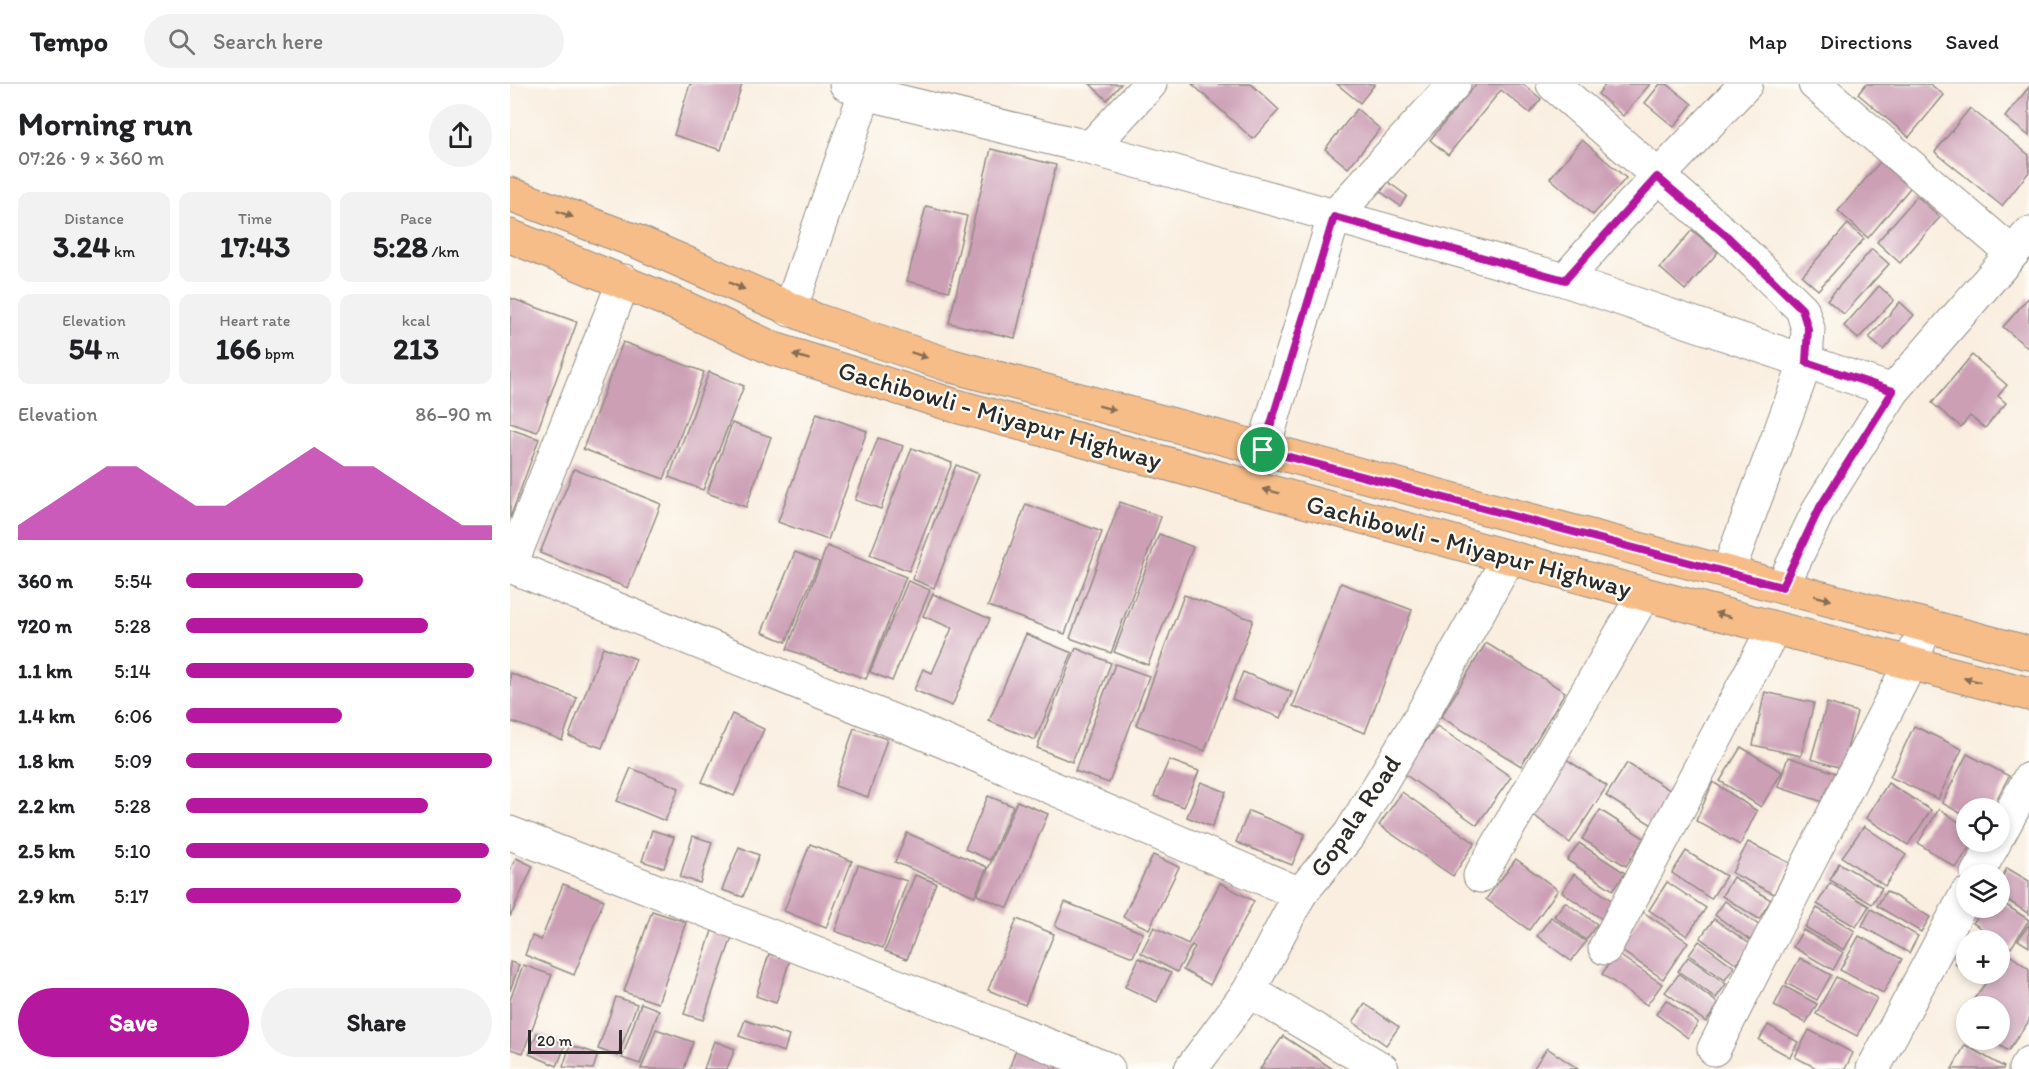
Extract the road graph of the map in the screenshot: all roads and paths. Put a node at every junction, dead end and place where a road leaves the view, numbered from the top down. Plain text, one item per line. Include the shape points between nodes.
1 (1150, 84) edge
2 (1454, 84) edge
3 (1553, 84) edge
4 (1746, 84) edge
5 (1815, 84) edge
6 (862, 87) edge
7 (1090, 148) junction
8 (1657, 177) junction
9 (510, 194) edge
10 (1334, 217) junction
11 (510, 236) edge
12 (2020, 243) edge
13 (1565, 280) junction
14 (624, 281) junction
15 (790, 310) junction
16 (1806, 362) junction
17 (1893, 391) junction
18 (1263, 450) junction
19 (1509, 557) junction
20 (510, 566) edge
21 (1728, 572) junction
22 (1782, 587) junction
23 (1644, 594) junction
24 (1926, 626) junction
25 (1774, 628) junction
26 (2029, 653) edge
27 (1910, 664) junction
28 (2029, 694) edge
29 (2029, 778) edge
30 (2010, 814) edge
31 (510, 833) edge
32 (1480, 876) dead end
33 (1300, 894) junction
34 (1956, 914) edge
35 (1605, 948) dead end
36 (1249, 991) junction
37 (1714, 1049) dead end
38 (2029, 1063) edge
39 (1108, 1069) edge
40 (1191, 1069) edge
41 (1382, 1069) edge
42 (1873, 1069) edge
43 (2025, 1069) edge

1 - 7 street
2 - 10 street
3 - 8 street
4 - 8 street
5 - 12 street
6 - 7 street
6 - 15 street
7 - 10 street
8 - 13 street
8 - 16 street via 1728,237 1802,309 1808,329
9 -> 15 main road, Gachibowli - Miyapur Highway via 638,242
10 - 13 street
10 - 18 street
11 - 14 main road, Gachibowli - Miyapur Highway
12 - 17 street
13 - 16 street
19 -> 14 main road, Gachibowli - Miyapur Highway via 956,406 774,349
14 - 20 street
15 -> 18 main road, Gachibowli - Miyapur Highway via 952,366
16 - 17 street
16 - 21 street
17 - 22 street via 1820,507
18 - 21 main road, Gachibowli - Miyapur Highway
19 - 23 main road, Gachibowli - Miyapur Highway
19 - 33 street, Gopala Road via 1350,834
20 - 33 street via 944,741
21 - 22 main road, Gachibowli - Miyapur Highway
22 -> 24 main road, Gachibowli - Miyapur Highway
25 -> 23 main road, Gachibowli - Miyapur Highway
23 - 32 street
24 - 26 main road, Gachibowli - Miyapur Highway
24 - 27 street
25 - 27 main road, Gachibowli - Miyapur Highway
25 - 35 street
28 -> 27 main road, Gachibowli - Miyapur Highway
27 - 37 street
29 - 30 street
31 - 39 street
33 - 36 street, Gopala Road
34 - 42 street
36 - 40 street, Gopala Road
36 - 41 street
38 - 43 street

